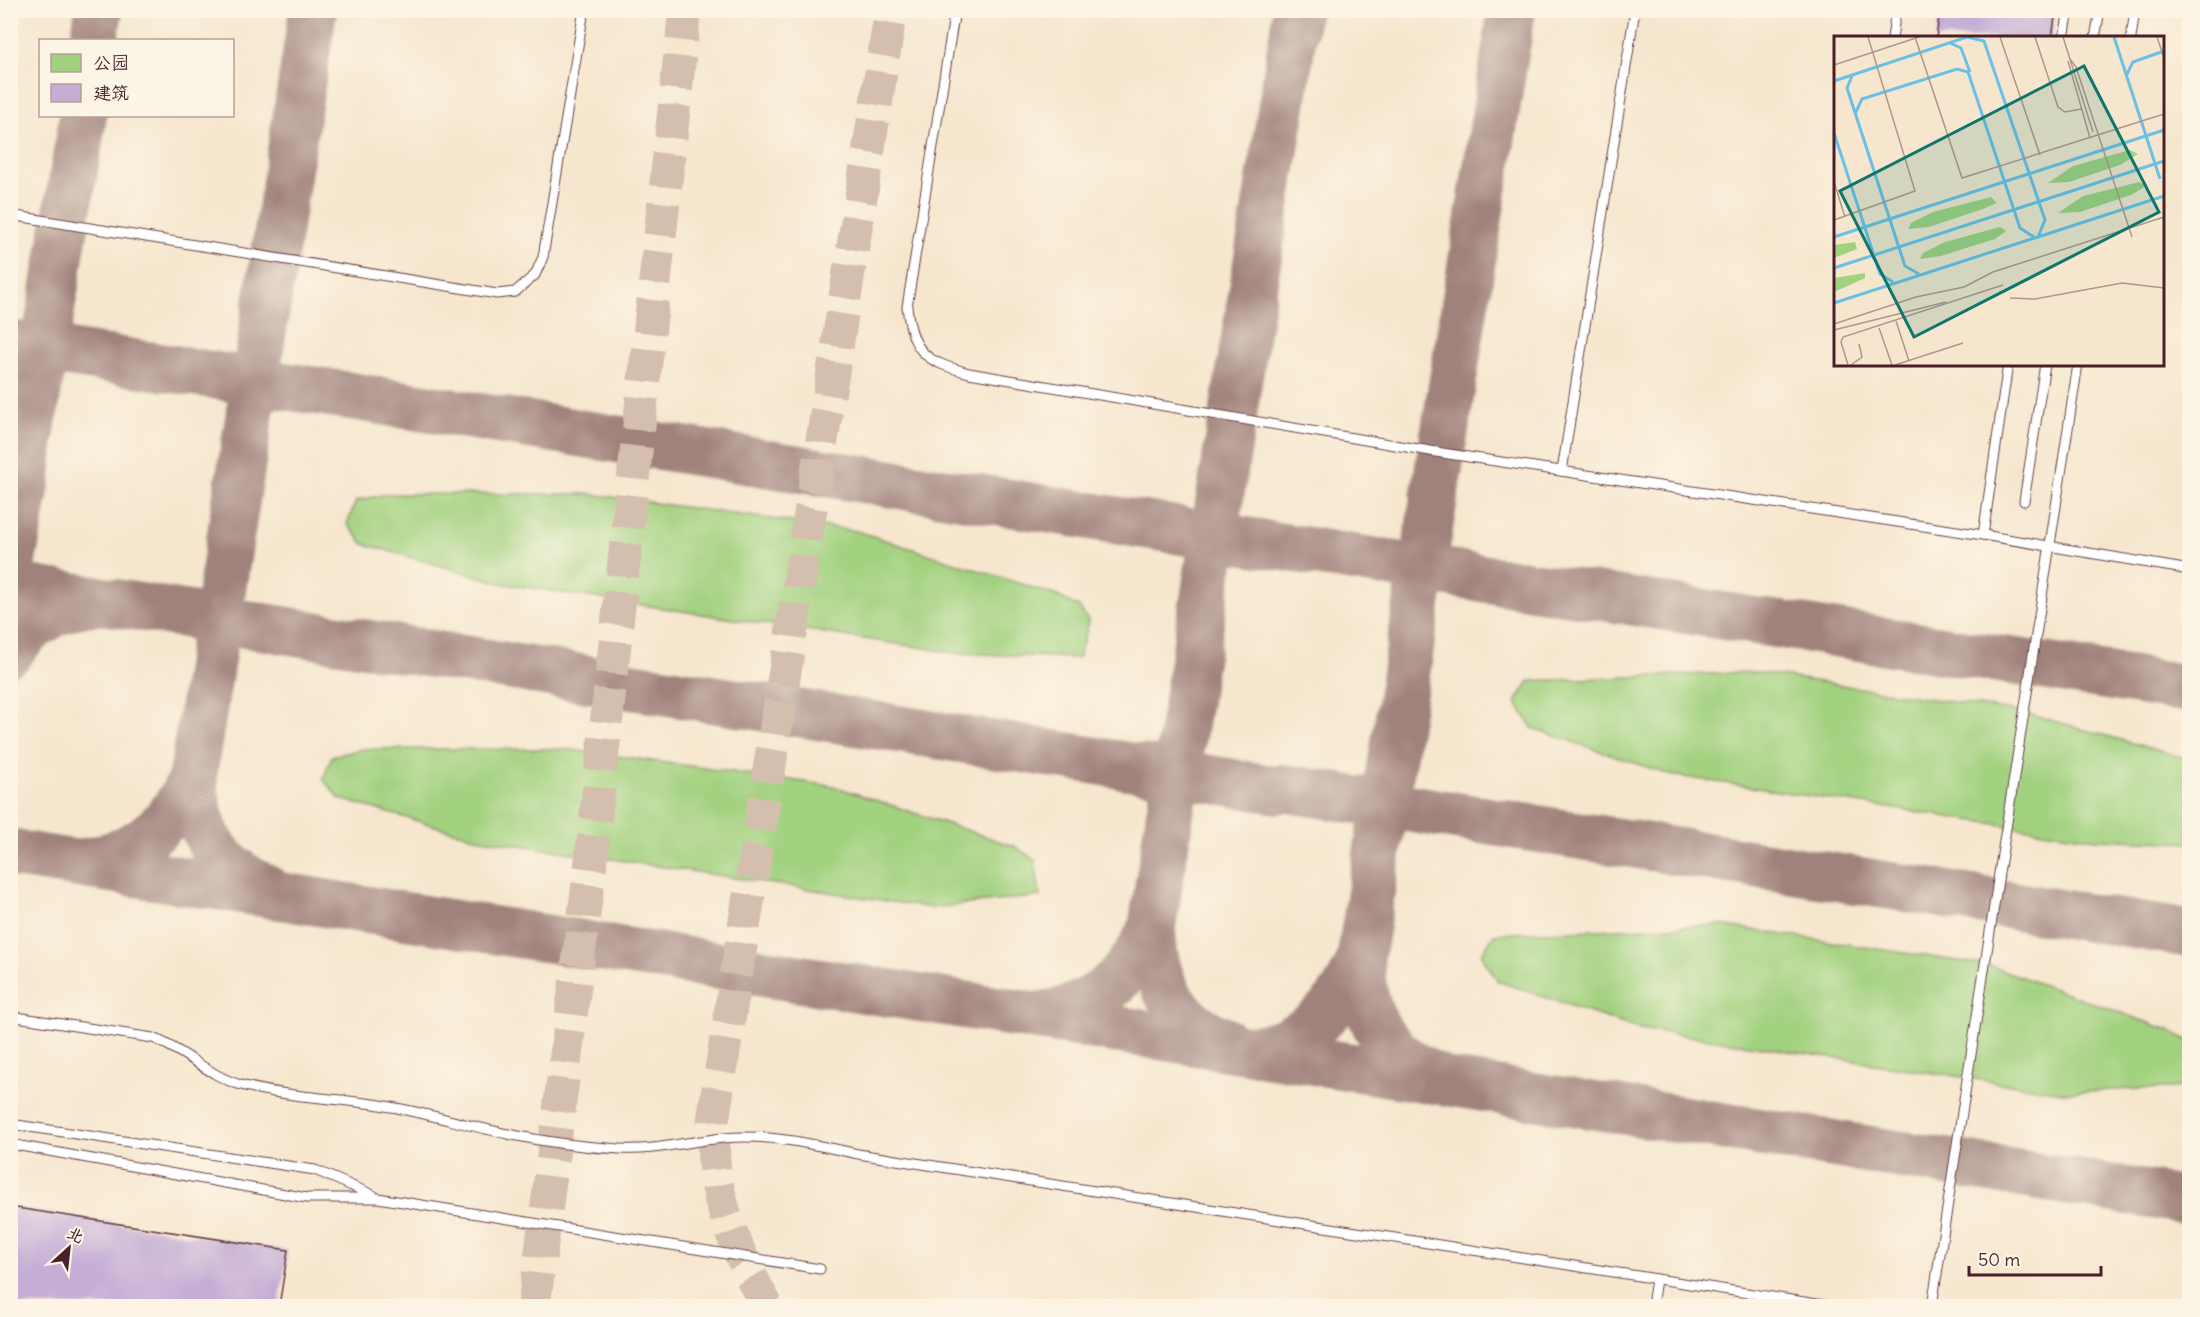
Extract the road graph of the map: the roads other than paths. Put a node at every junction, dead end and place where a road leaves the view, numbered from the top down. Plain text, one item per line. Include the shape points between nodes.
1 (584, 10) edge
2 (955, 10) edge
3 (1635, 10) edge
4 (1896, 10) edge
5 (2069, 10) edge
6 (2100, 10) edge
7 (2136, 10) edge
8 (1892, 36) edge
9 (2064, 36) edge
10 (2095, 36) edge
11 (2131, 36) edge
12 (10, 215) edge
13 (2008, 366) edge
14 (2045, 366) edge
15 (2078, 366) edge
16 (1562, 471) junction
17 (2024, 501) dead end
18 (1983, 536) junction
19 (2049, 548) junction
20 (2190, 570) edge
21 (10, 1016) edge
22 (10, 1124) edge
23 (10, 1144) edge
24 (378, 1198) junction
25 (820, 1269) dead end
26 (1656, 1279) junction
27 (1768, 1302) edge
28 (1652, 1306) edge
29 (1830, 1306) edge
30 (1932, 1306) edge

1 - 12 lane via 543,257 535,275 514,292 497,294 424,284
2 - 16 lane via 908,307 910,333 922,353 941,365 969,373
3 - 16 lane
4 - 8 lane
5 - 9 lane
6 - 10 lane
7 - 11 lane
13 - 18 lane
14 - 17 lane
15 - 19 lane
16 - 18 lane
18 - 19 lane
19 - 20 lane
19 - 30 lane
21 - 26 lane via 153,1038 240,1084 381,1105 538,1139 622,1149 724,1138 775,1138
22 - 24 lane via 315,1170
23 - 24 lane via 308,1198
24 - 25 lane
26 - 27 lane
26 - 28 lane
27 - 29 lane

